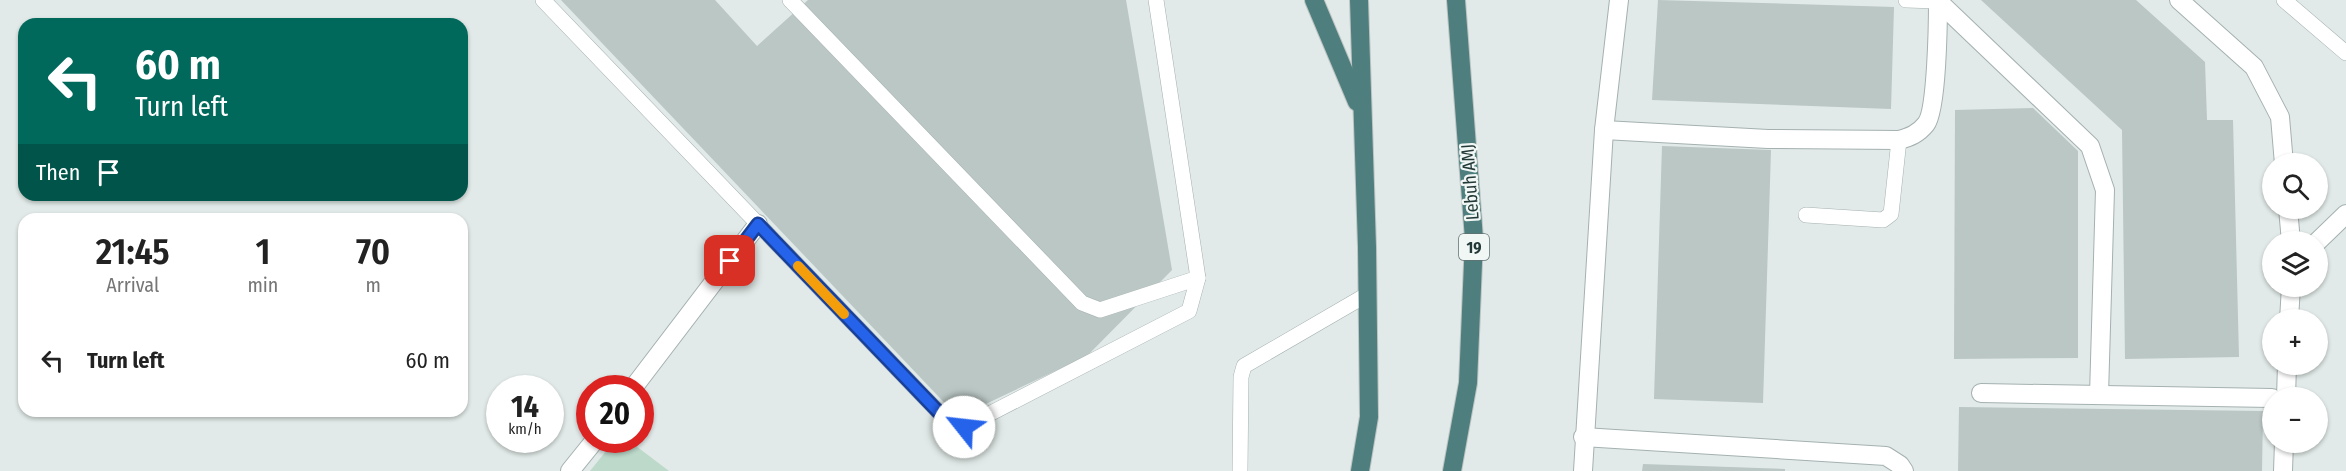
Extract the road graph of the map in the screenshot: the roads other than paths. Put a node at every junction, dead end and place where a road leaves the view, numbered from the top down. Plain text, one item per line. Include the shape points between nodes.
1 (543, 0) edge
2 (790, 0) edge
3 (1155, 0) edge
4 (1314, 0) edge
5 (1359, 0) edge
6 (1456, 0) edge
7 (1465, 0) edge
8 (1619, 0) edge
9 (1906, 0) edge
10 (2179, 0) edge
11 (2284, 0) edge
12 (1938, 1) edge
13 (1458, 23) junction
14 (2346, 53) edge
15 (1362, 112) junction
16 (1604, 130) junction
17 (1899, 140) junction
18 (2283, 153) edge
19 (2346, 214) edge
20 (1806, 215) dead end
21 (758, 224) junction
22 (2328, 231) edge
23 (1198, 278) junction
24 (1368, 294) junction
25 (643, 375) edge
26 (1981, 393) dead end
27 (2099, 395) junction
28 (2262, 398) edge
29 (1583, 437) junction
30 (585, 453) edge
31 (2284, 453) edge
32 (570, 471) edge
33 (1240, 471) edge
34 (1360, 471) edge
35 (1452, 471) edge
36 (1583, 471) edge
37 (1904, 471) edge
38 (2283, 471) edge

1 - 21 lane
2 - 23 lane via 1082,303 1100,310
3 - 23 lane
4 - 15 highway
5 - 15 highway
6 - 13 highway, Lebuh AMJ / 19
7 - 13 highway
8 - 16 street
9 - 12 lane
10 - 18 street via 2254,67 2280,117
11 - 14 lane
12 - 17 street via 1933,103 1928,122 1915,135
12 - 27 street via 2090,146 2105,190
13 - 35 highway, Lebuh AMJ / 19 via 1474,239 1468,383
15 - 24 highway
16 - 17 street via 1768,139
16 - 29 street
17 - 20 lane via 1891,214 1883,220
19 - 22 street
21 - 23 lane via 950,424 964,427 1189,311
21 - 25 street
24 - 33 lane via 1244,366
24 - 34 highway via 1369,417
26 - 27 street
27 - 28 street
29 - 36 street
29 - 37 street via 1886,456
30 - 32 street
31 - 38 street

